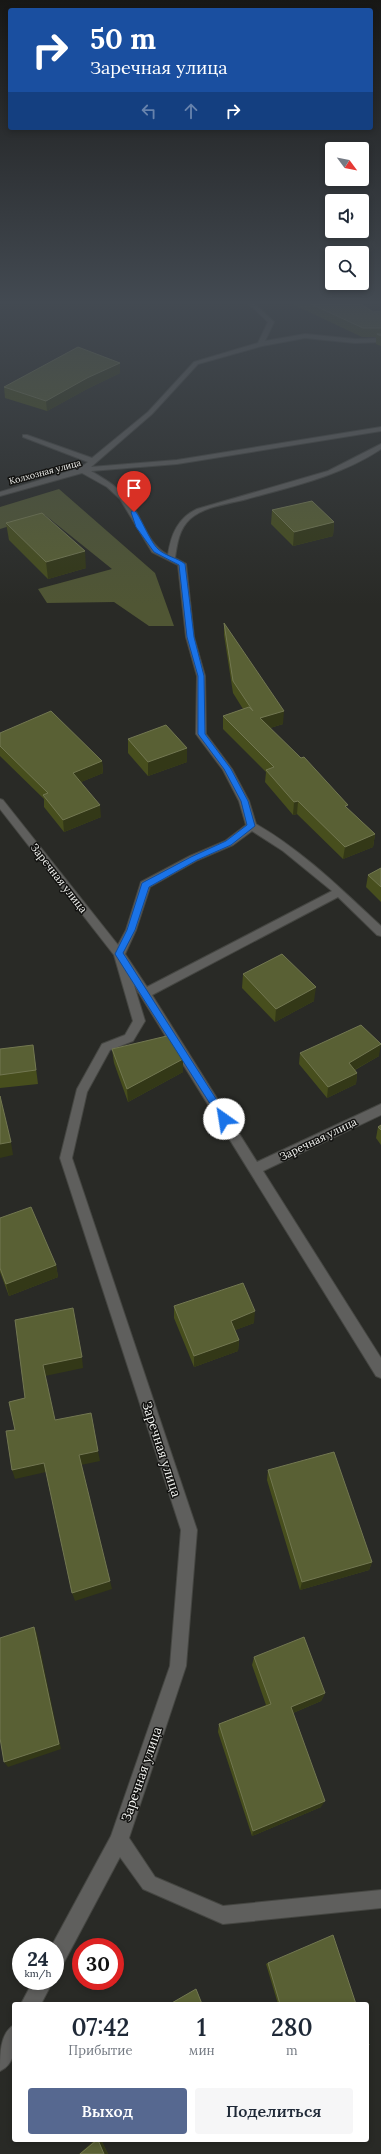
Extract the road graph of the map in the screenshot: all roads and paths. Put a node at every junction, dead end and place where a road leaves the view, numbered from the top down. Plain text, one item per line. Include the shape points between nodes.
1 (158, 405) edge
2 (381, 429) edge
3 (25, 436) dead end
4 (381, 446) edge
5 (93, 461) junction
6 (83, 470) junction
7 (0, 494) edge
8 (171, 558) junction
9 (0, 802) edge
10 (251, 826) junction
11 (339, 892) junction
12 (381, 932) edge
13 (119, 954) junction
14 (145, 993) junction
15 (381, 1109) edge
16 (255, 1169) junction
17 (381, 1371) edge
18 (119, 1840) junction
19 (381, 1899) edge
20 (64, 1942) edge
21 (38, 1990) edge
22 (32, 2002) edge
23 (12, 2039) edge
24 (0, 2061) edge

1 - 5 street
2 - 6 street, Колхозная улица via 177,462
3 - 5 street
4 - 8 street via 346,466 205,508 193,514 175,534
5 - 6 street
6 - 7 street, Колхозная улица
6 - 8 street via 106,482 124,498 134,512 139,527 156,551
8 - 10 street via 182,564 190,637 201,676 201,734 227,769 244,801
9 - 13 street, Заречная улица
10 - 11 street via 274,837
10 - 13 street via 229,843 194,858 145,885 131,930
11 - 12 street
11 - 14 street
13 - 14 street, Заречная улица
13 - 18 street, Заречная улица via 139,1021 130,1038 106,1047 81,1092 66,1158 189,1530 178,1666
14 - 16 street, Заречная улица
15 - 16 street, Заречная улица
16 - 17 street, Заречная улица
18 - 19 street via 149,1883 223,1915
18 - 20 street, Заречная улица
21 - 22 street
23 - 24 street

